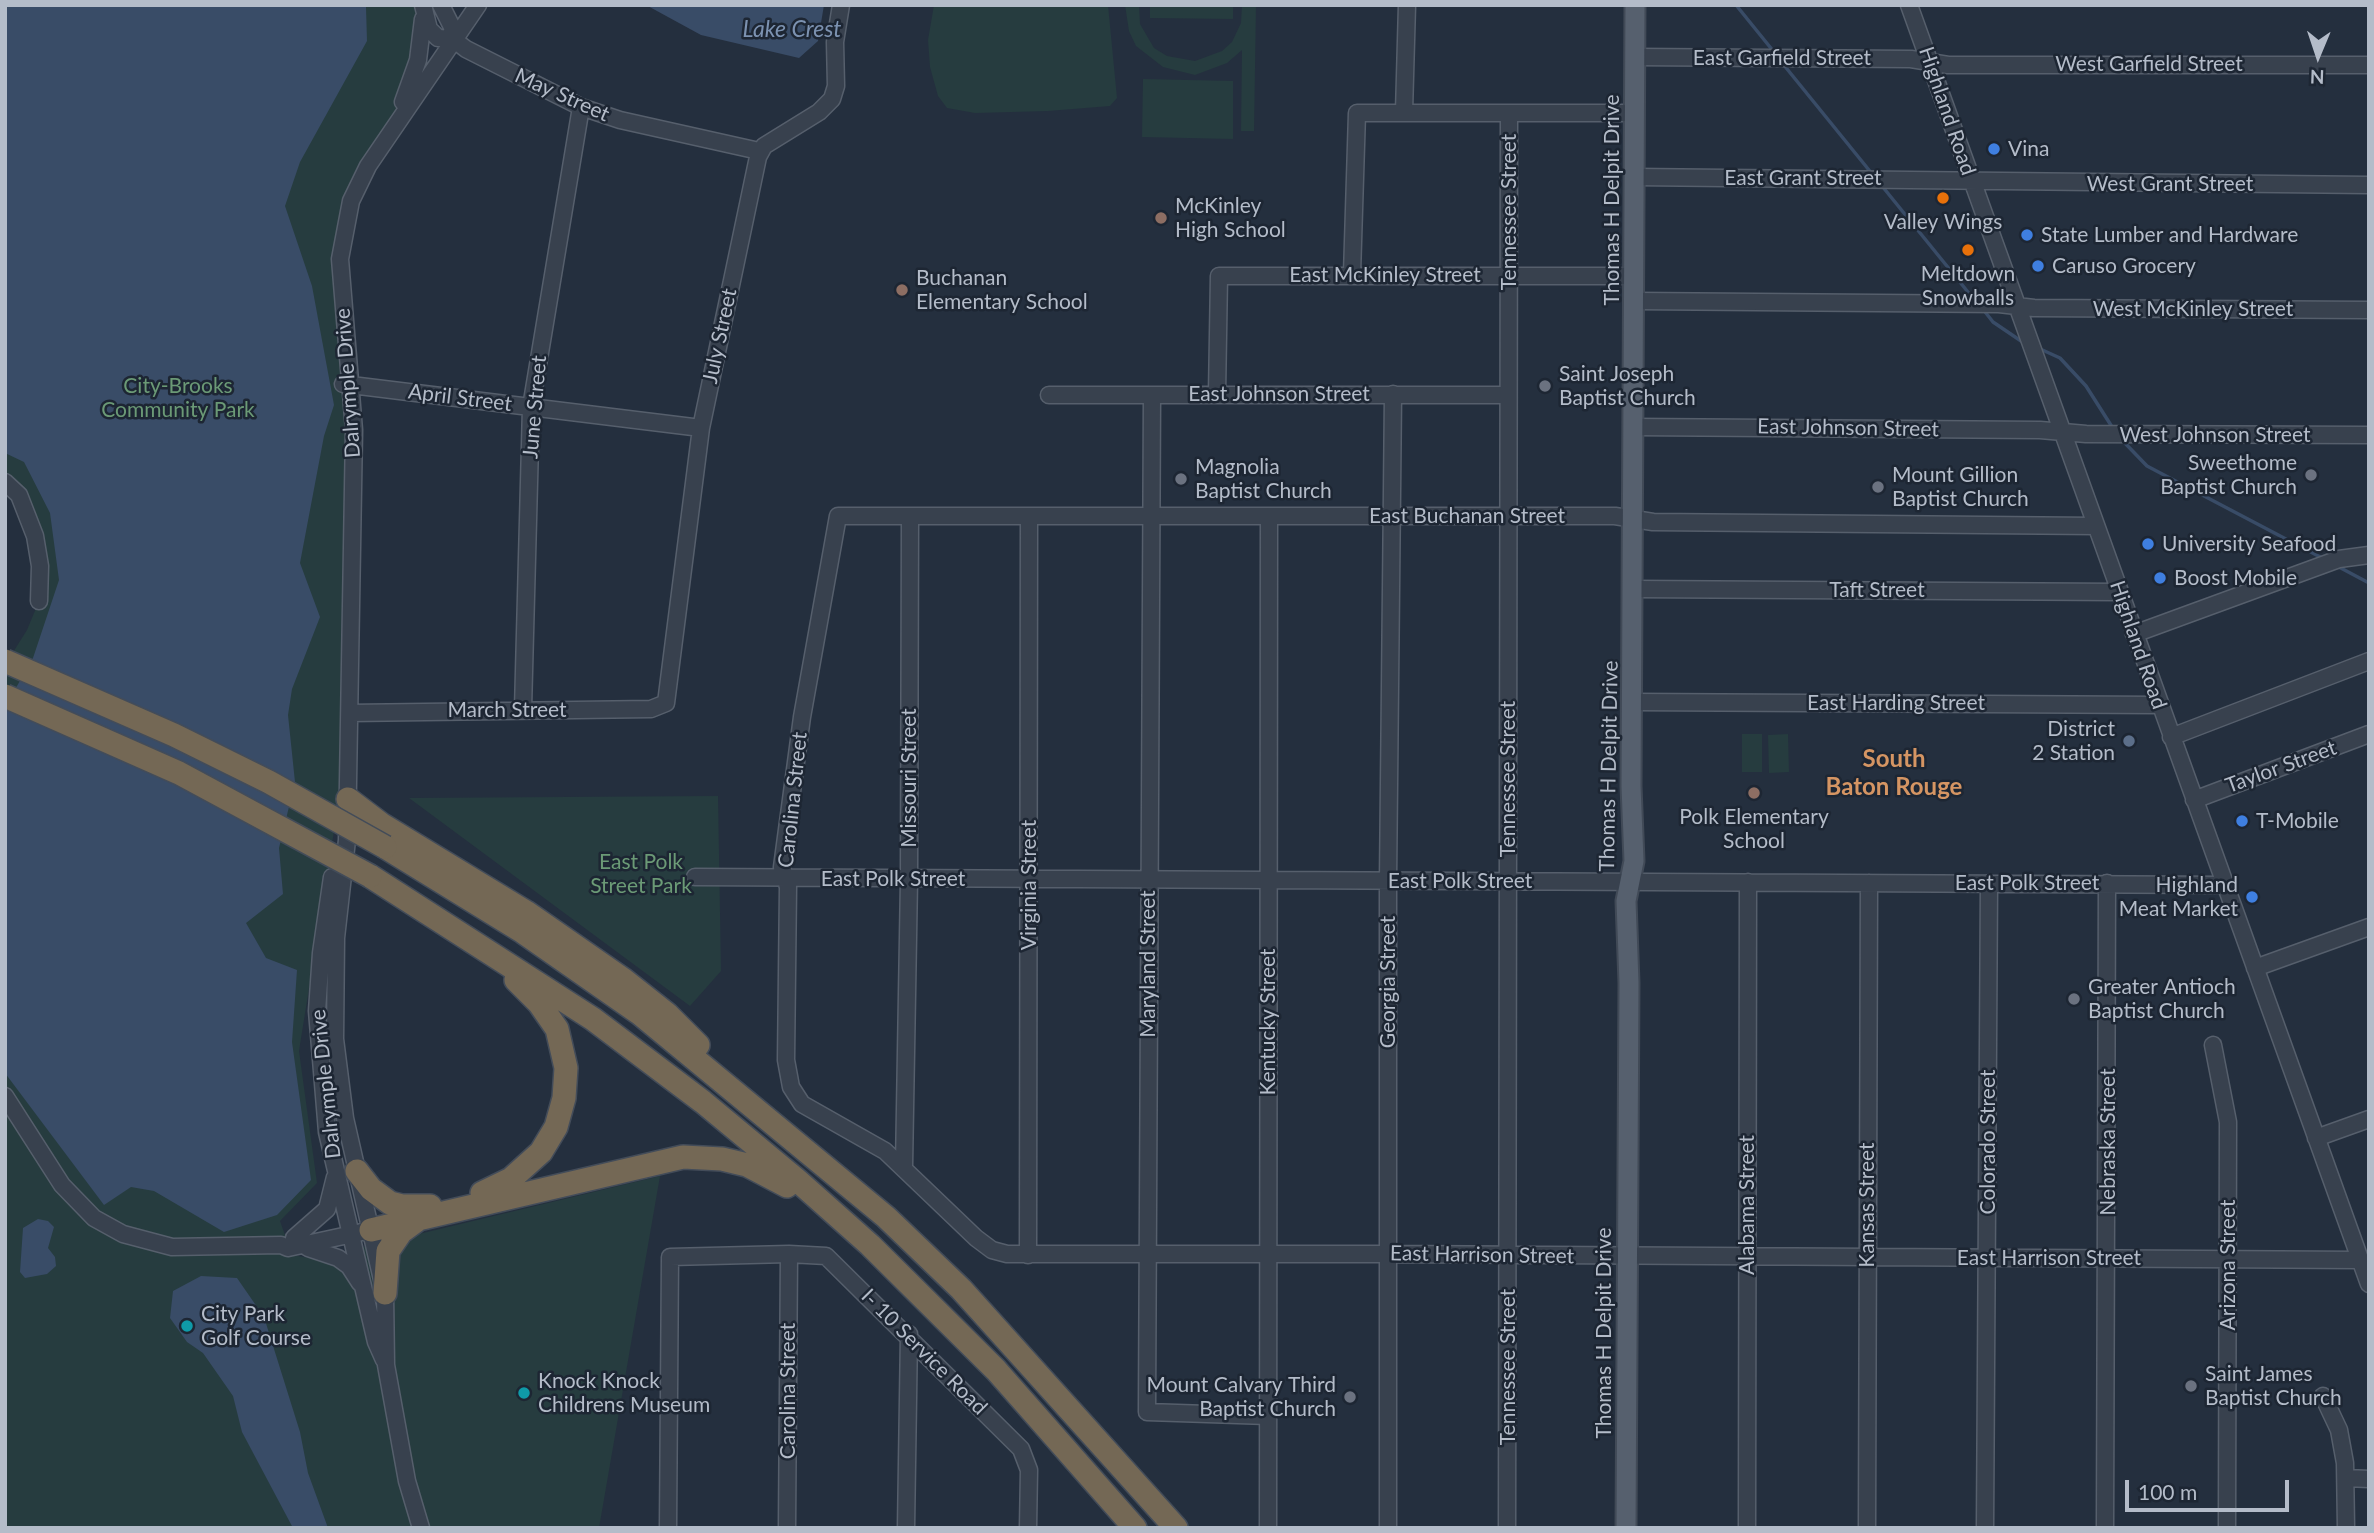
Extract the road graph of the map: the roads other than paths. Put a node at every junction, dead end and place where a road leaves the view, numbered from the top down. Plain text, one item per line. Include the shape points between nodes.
1 (441, 5) edge
2 (478, 5) edge
3 (841, 5) edge
4 (1407, 5) edge
5 (1635, 5) edge
6 (1909, 5) edge
7 (423, 7) edge
8 (453, 39) junction
9 (1635, 57) junction
10 (1929, 61) junction
11 (2369, 65) edge
12 (581, 107) junction
13 (1404, 112) junction
14 (1635, 113) junction
15 (1509, 114) junction
16 (396, 121) junction
17 (759, 151) junction
18 (1635, 177) junction
19 (1971, 181) junction
20 (2369, 185) edge
21 (1352, 274) junction
22 (1510, 275) junction
23 (1635, 276) junction
24 (1635, 301) junction
25 (2369, 310) edge
26 (2019, 313) junction
27 (348, 384) junction
28 (1217, 394) junction
29 (1392, 394) junction
30 (1049, 395) dead end
31 (1152, 395) junction
32 (1508, 395) junction
33 (531, 407) junction
34 (1634, 426) junction
35 (701, 428) junction
36 (2062, 432) junction
37 (2369, 435) edge
38 (5, 482) edge
39 (838, 516) joint
40 (910, 516) junction
41 (1029, 516) junction
42 (1150, 516) junction
43 (1269, 516) junction
44 (1389, 516) junction
45 (1509, 516) junction
46 (1634, 519) junction
47 (2096, 526) junction
48 (2369, 555) edge
49 (1634, 589) junction
50 (2120, 592) junction
51 (39, 601) dead end
52 (2134, 634) junction
53 (5, 661) edge
54 (2369, 661) edge
55 (5, 696) edge
56 (1633, 702) junction
57 (664, 705) joint
58 (2159, 705) junction
59 (523, 709) junction
60 (349, 713) junction
61 (2369, 734) edge
62 (2171, 737) junction
63 (348, 799) junction
64 (2194, 800) junction
65 (695, 877) dead end
66 (785, 879) junction
67 (1029, 879) junction
68 (1148, 879) junction
69 (909, 880) junction
70 (1268, 881) junction
71 (1388, 881) junction
72 (1507, 881) junction
73 (1630, 882) junction
74 (1748, 882) junction
75 (1869, 883) junction
76 (1989, 883) junction
77 (2107, 883) junction
78 (2225, 885) junction
79 (438, 916) junction
80 (2369, 927) edge
81 (2255, 968) junction
82 (2213, 1045) dead end
83 (723, 1082) junction
84 (791, 1087) joint
85 (5, 1096) edge
86 (328, 1112) junction
87 (2369, 1119) edge
88 (2316, 1138) junction
89 (904, 1166) junction
90 (346, 1171) junction
91 (427, 1211) junction
92 (361, 1228) junction
93 (290, 1244) junction
94 (870, 1245) junction
95 (789, 1254) junction
96 (1388, 1254) junction
97 (1028, 1255) junction
98 (1509, 1255) junction
99 (1147, 1256) junction
100 (1268, 1256) junction
101 (1626, 1257) junction
102 (1747, 1257) junction
103 (1867, 1257) junction
104 (1987, 1257) junction
105 (2107, 1258) junction
106 (2229, 1259) junction
107 (2360, 1260) junction
108 (2369, 1284) edge
109 (375, 1293) junction
110 (909, 1334) junction
111 (2323, 1396) dead end
112 (1268, 1416) junction
113 (2346, 1478) junction
114 (2369, 1479) edge
115 (1182, 1525) edge
116 (421, 1528) edge
117 (668, 1528) edge
118 (788, 1528) edge
119 (906, 1528) edge
120 (1028, 1528) edge
121 (1135, 1528) edge
122 (1268, 1528) edge
123 (1388, 1528) edge
124 (1507, 1528) edge
125 (1626, 1528) edge
126 (1747, 1528) edge
127 (1867, 1528) edge
128 (1986, 1528) edge
129 (2105, 1528) edge
130 (2227, 1528) edge
131 (2346, 1528) edge

1 - 8 street
2 - 8 street, Dalrymple Drive
3 - 17 street via 832,99
4 - 13 street
5 - 9 main road, Thomas H Delpit Drive
6 - 10 street, Highland Road
7 - 8 street, May Street via 434,35
7 - 16 street via 418,60
8 - 12 street, May Street
8 - 16 street, Dalrymple Drive
9 - 10 street, East Garfield Street
9 - 14 main road, Thomas H Delpit Drive
10 - 11 street, West Garfield Street via 1948,65
10 - 19 street, Highland Road
12 - 17 street, May Street
12 - 33 street, June Street
13 - 15 street
13 - 21 street via 1357,113
14 - 15 street
14 - 18 main road, Thomas H Delpit Drive
15 - 22 street, Tennessee Street
16 - 27 street, Dalrymple Drive via 359,183 341,246
17 - 35 street, July Street
18 - 19 street, East Grant Street
18 - 23 main road, Thomas H Delpit Drive
19 - 20 street, West Grant Street
19 - 26 street, Highland Road
21 - 22 street, East McKinley Street
21 - 28 street, East McKinley Street via 1219,276
22 - 23 street, East McKinley Street
22 - 32 street, Tennessee Street
23 - 24 main road, Thomas H Delpit Drive
24 - 26 street via 1996,304
24 - 34 main road, Thomas H Delpit Drive
25 - 26 street, West McKinley Street
26 - 36 street, Highland Road
27 - 33 street, April Street
27 - 60 street, Dalrymple Drive via 354,430
28 - 29 street, East Johnson Street
28 - 31 street, East Johnson Street
29 - 32 street, East Johnson Street
29 - 44 street, Georgia Street
30 - 31 street, East Johnson Street
31 - 42 street, Maryland Street
32 - 45 street, Tennessee Street
33 - 35 street, April Street
33 - 59 street, June Street
34 - 36 street, East Johnson Street
34 - 46 main road, Thomas H Delpit Drive
35 - 57 street, July Street
36 - 37 street, West Johnson Street
36 - 47 street, Highland Road
38 - 51 street via 25,505 35,536
39 - 40 street, East Buchanan Street
39 - 66 street, Carolina Street via 794,765 782,867
40 - 41 street, East Buchanan Street
40 - 69 street, Missouri Street
41 - 42 street, East Buchanan Street
41 - 67 street, Virginia Street
42 - 43 street, East Buchanan Street
42 - 68 street, Maryland Street
43 - 44 street, East Buchanan Street
43 - 70 street, Kentucky Street
44 - 45 street, East Buchanan Street
44 - 71 street, Georgia Street
45 - 46 street, East Buchanan Street
45 - 72 street, Tennessee Street
46 - 47 street, East Buchanan Street
46 - 49 main road, Thomas H Delpit Drive
47 - 50 street, Highland Road
48 - 52 street via 2339,559
49 - 50 street, Taft Street
49 - 56 main road, Thomas H Delpit Drive
50 - 52 street, Highland Road
52 - 58 street, Highland Road
53 - 83 highway, bridge via 174,735 385,847 590,978
54 - 62 street
55 - 79 highway, bridge via 179,773
56 - 58 street, East Harding Street
56 - 73 main road, Thomas H Delpit Drive via 1634,862
57 - 59 street, March Street via 651,709
58 - 62 street, Highland Road
59 - 60 street, March Street
60 - 63 street, Dalrymple Drive
61 - 64 street, Taylor Street
62 - 64 street, Highland Road
63 - 83 highway via 526,912 644,996 708,1055
63 - 86 street, Dalrymple Drive via 337,839 319,973 319,1040
63 - 90 street, Dalrymple Drive via 336,938 335,1039
64 - 78 street, Highland Road
65 - 66 street, East Polk Street
66 - 69 street, East Polk Street
66 - 84 street, Carolina Street via 786,1060
67 - 68 street, East Polk Street
67 - 69 street, East Polk Street
67 - 97 street, Virginia Street
68 - 70 street, East Polk Street
68 - 99 street, Maryland Street
69 - 89 street, Missouri Street
70 - 71 street, East Polk Street
70 - 100 street, Kentucky Street
71 - 72 street, East Polk Street
71 - 96 street, Georgia Street
72 - 73 street, East Polk Street
72 - 98 street, Tennessee Street
73 - 74 street, East Polk Street
73 - 101 main road, Thomas H Delpit Drive via 1626,901
74 - 75 street, East Polk Street
74 - 102 street, Alabama Street
75 - 76 street, East Polk Street
75 - 103 street, Kansas Street
76 - 77 street, East Polk Street
76 - 104 street, Colorado Street
77 - 78 street, East Polk Street
77 - 105 street, Nebraska Street
78 - 81 street, Highland Road
79 - 91 highway via 539,1003 556,1029 566,1078 560,1117 534,1160 494,1189
79 - 94 highway via 583,1012 703,1102
80 - 81 street
81 - 88 street, Highland Road
82 - 106 street, Arizona Street via 2228,1122
83 - 115 highway via 914,1243 1088,1426 1113,1438
84 - 89 street, East Harrison Street via 802,1104 864,1137
85 - 93 street via 62,1185 94,1218 122,1234 172,1247
86 - 90 street, Dalrymple Drive via 327,1132
86 - 92 street via 338,1129
87 - 88 street
88 - 107 street, Highland Road
89 - 97 street, East Harrison Street via 988,1248
90 - 91 highway via 390,1203
90 - 92 street, Dalrymple Drive
90 - 93 street via 327,1209
91 - 92 highway
91 - 94 highway via 653,1162 710,1157 769,1175
91 - 109 highway via 391,1245
92 - 93 street
92 - 109 street, Dalrymple Drive
93 - 109 street via 338,1258
94 - 121 highway via 996,1370
95 - 110 street, I- 10 Service Road via 827,1256
95 - 117 street via 670,1257
95 - 118 street, Carolina Street
96 - 98 street, East Harrison Street
96 - 100 street, East Harrison Street
96 - 123 street, Georgia Street
97 - 99 street, East Harrison Street
98 - 101 street, East Harrison Street
98 - 124 street, Tennessee Street
99 - 100 street, East Harrison Street
99 - 112 street, Maryland Street via 1147,1412
100 - 112 street, Kentucky Street
101 - 102 street, East Harrison Street
101 - 125 main road, Thomas H Delpit Drive
102 - 103 street, East Harrison Street
102 - 126 street, Alabama Street
103 - 104 street, East Harrison Street
103 - 127 street, Kansas Street
104 - 105 street, East Harrison Street
104 - 128 street, Colorado Street
105 - 106 street, East Harrison Street
105 - 129 street, Nebraska Street
106 - 107 street, East Harrison Street
106 - 130 street, Arizona Street
107 - 108 street, Highland Road
109 - 116 street, Dalrymple Drive via 407,1480
110 - 119 street
110 - 120 street, I- 10 Service Road via 1021,1449 1029,1470
111 - 113 street via 2339,1430
112 - 122 street, Kentucky Street
113 - 114 street
113 - 131 street

